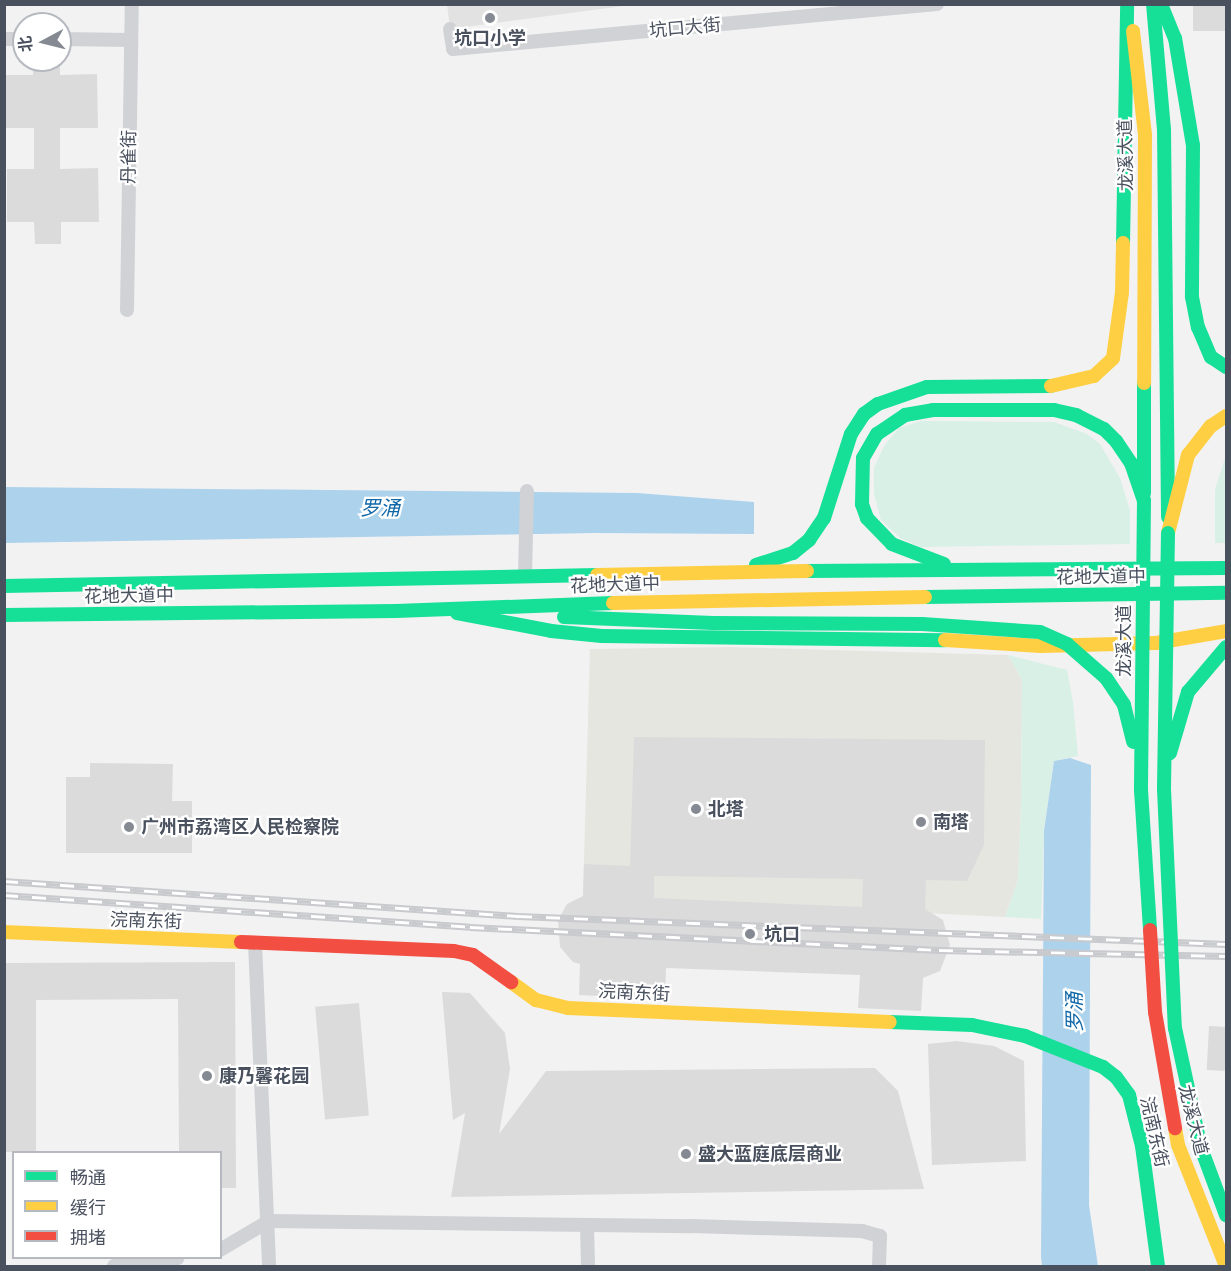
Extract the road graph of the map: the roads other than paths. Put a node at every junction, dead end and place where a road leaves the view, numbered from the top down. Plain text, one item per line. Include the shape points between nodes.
1 (132, 4) edge
2 (937, 4) edge
3 (1129, 4) edge
4 (1152, 4) edge
5 (1161, 4) edge
6 (450, 29) dead end
7 (72, 39) edge
8 (131, 40) junction
9 (127, 309) dead end
10 (1227, 367) edge
11 (1227, 416) edge
12 (526, 491) dead end
13 (1144, 500) junction
14 (1168, 533) junction
15 (1227, 568) edge
16 (732, 572) junction
17 (977, 572) junction
18 (525, 576) junction
19 (4, 586) edge
20 (1227, 593) edge
21 (396, 611) junction
22 (457, 613) junction
23 (4, 615) edge
24 (1227, 631) edge
25 (1227, 647) edge
26 (1164, 789) junction
27 (1141, 790) junction
28 (4, 932) edge
29 (255, 943) junction
30 (1227, 1215) edge
31 (268, 1221) junction
32 (1150, 1222) junction
33 (587, 1225) junction
34 (222, 1249) edge
35 (164, 1259) edge
36 (114, 1266) edge
37 (269, 1266) edge
38 (588, 1266) edge
39 (879, 1266) edge
40 (1144, 1266) edge
41 (1158, 1266) edge
42 (1170, 1266) edge
43 (1227, 1266) edge

1 - 8 street, 丹雀街
2 - 6 street, 坑口大街 via 453,49
3 - 13 main road, 龙溪大道 via 1145,135
3 - 16 main road via 1122,292 1113,358 1094,376 1064,386 941,386 898,394 858,421 844,449 824,518 809,540 776,560
4 - 14 main road, 龙溪大道 via 1162,83
5 - 10 main road via 1175,38 1193,145 1192,297 1198,327 1211,357
7 - 8 street
8 - 9 street, 丹雀街
11 - 14 main road via 1211,426 1188,455
12 - 18 street
13 - 17 main road via 1131,463 1104,429 1054,410 933,410 905,415 877,434 863,458 859,486 867,518 892,544 931,561
13 - 27 main road, 龙溪大道, bridge
14 - 26 main road, 龙溪大道, bridge
15 - 17 main road, 花地大道中
16 - 17 main road, 花地大道中
16 - 18 main road, 花地大道中
18 - 19 main road, 花地大道中
20 - 21 main road, 花地大道中 via 684,600
21 - 22 main road
21 - 23 main road, 花地大道中
22 - 24 main road via 551,631 602,636 918,638 1041,645 1156,643
22 - 27 main road, bridge via 713,623 955,625 1040,632 1089,660 1124,705
25 - 26 main road, bridge via 1188,692 1177,717
26 - 30 main road, 龙溪大道, bridge via 1175,1028 1201,1148
27 - 43 main road, 龙溪大道, bridge via 1154,1001 1164,1075 1182,1156
28 - 29 main road, 浣南东街
29 - 31 street
29 - 32 main road, 浣南东街 via 454,951 473,955 536,1000 568,1008 972,1025 1025,1036 1103,1067 1129,1095 1142,1146
31 - 33 street
31 - 34 street
31 - 37 street
32 - 40 main road
32 - 41 main road
32 - 42 main road
33 - 38 street
33 - 39 street via 862,1231 880,1236
35 - 36 street

